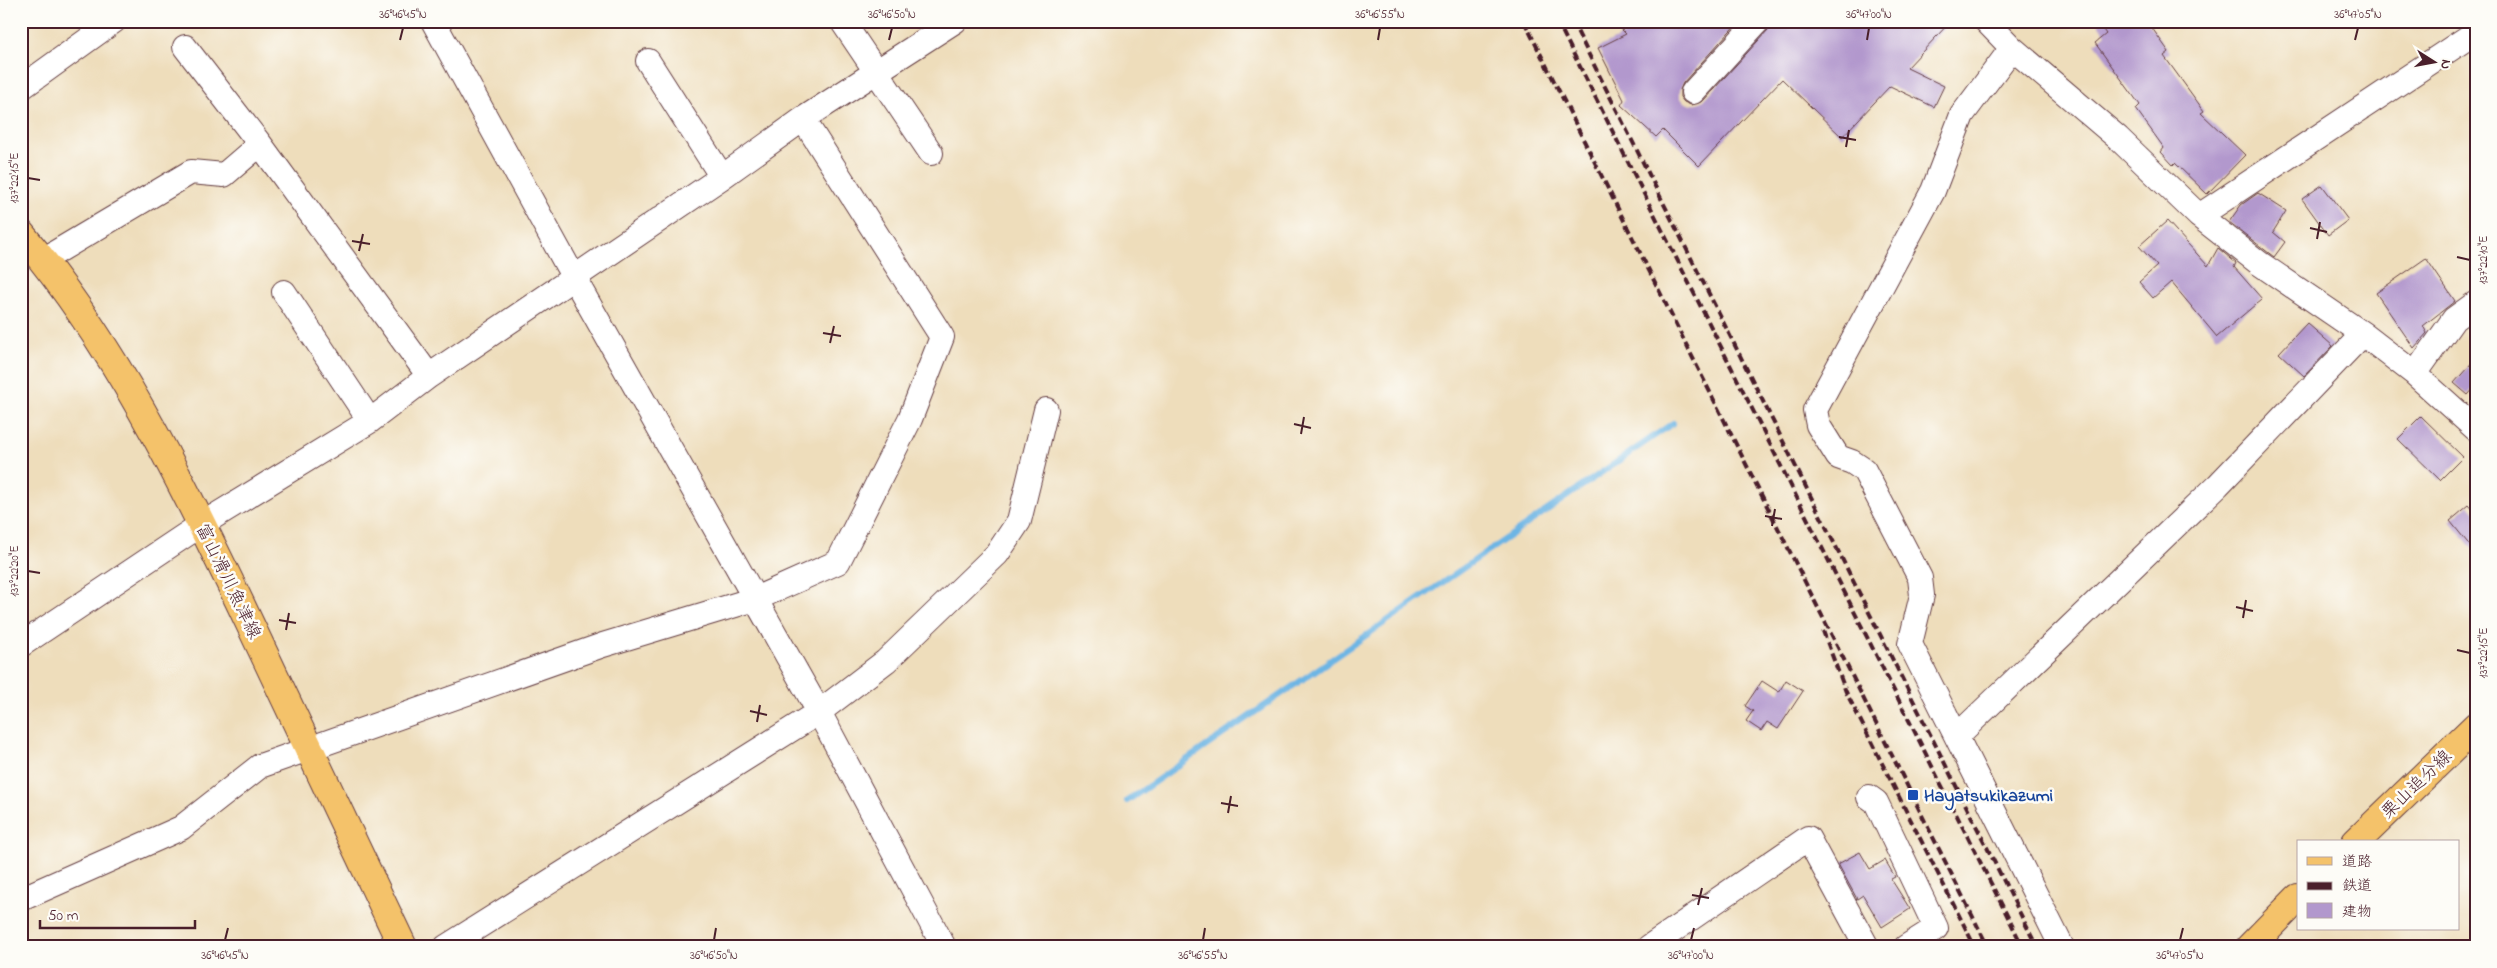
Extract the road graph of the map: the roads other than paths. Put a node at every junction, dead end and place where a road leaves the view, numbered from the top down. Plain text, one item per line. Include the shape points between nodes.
1 (114, 21) edge
2 (433, 21) edge
3 (842, 21) edge
4 (955, 21) edge
5 (1758, 21) edge
6 (2002, 31) edge
7 (2476, 32) edge
8 (185, 47) dead end
9 (648, 61) dead end
10 (876, 72) junction
11 (21, 88) edge
12 (1693, 92) dead end
13 (803, 119) junction
14 (260, 144) junction
15 (931, 153) dead end
16 (722, 177) junction
17 (2199, 216) junction
18 (21, 234) edge
19 (44, 260) junction
20 (574, 278) junction
21 (284, 292) dead end
22 (2476, 303) edge
23 (2363, 334) junction
24 (2416, 374) junction
25 (428, 376) junction
26 (1046, 410) dead end
27 (370, 421) junction
28 (2476, 429) edge
29 (202, 524) junction
30 (755, 599) junction
31 (21, 645) edge
32 (819, 712) junction
33 (2476, 726) edge
34 (1957, 736) junction
35 (310, 749) junction
36 (1869, 797) dead end
37 (2358, 840) edge
38 (21, 899) edge
39 (2297, 899) edge
40 (404, 947) edge
41 (446, 947) edge
42 (944, 947) edge
43 (1649, 947) edge
44 (1867, 947) edge
45 (1906, 947) edge
46 (2062, 947) edge
47 (2250, 947) edge

1 - 11 street
2 - 20 street
3 - 10 street
4 - 10 street
5 - 12 street
6 - 17 street
6 - 34 street via 1962,115 1933,191 1815,410 1818,424 1838,457 1864,470 1920,578 1922,595 1910,644
7 - 17 street
8 - 14 street
9 - 16 street
10 - 13 street
10 - 15 street
13 - 16 street
13 - 30 street via 942,337 910,419 838,562
14 - 19 street via 224,175 190,172
14 - 25 street
16 - 20 street
17 - 23 street via 2259,263
18 - 19 main road, 富山滑川魚津線
19 - 29 main road, 富山滑川魚津線 via 70,294 134,395
20 - 25 street
20 - 30 street
21 - 27 street
22 - 24 street via 2454,319
23 - 24 street
23 - 34 street via 2218,485
24 - 28 street
25 - 27 street
26 - 32 street via 1019,521 997,554 886,661
27 - 29 street
29 - 31 street
29 - 35 main road, 富山滑川魚津線
30 - 32 street
30 - 35 street via 603,645
32 - 41 street
32 - 42 street
33 - 37 main road, 栗山追分線
34 - 46 street
35 - 38 street via 260,766 181,828
35 - 40 main road, 富山滑川魚津線
36 - 45 street via 1876,802 1936,928
39 - 47 main road
43 - 44 street via 1808,838

